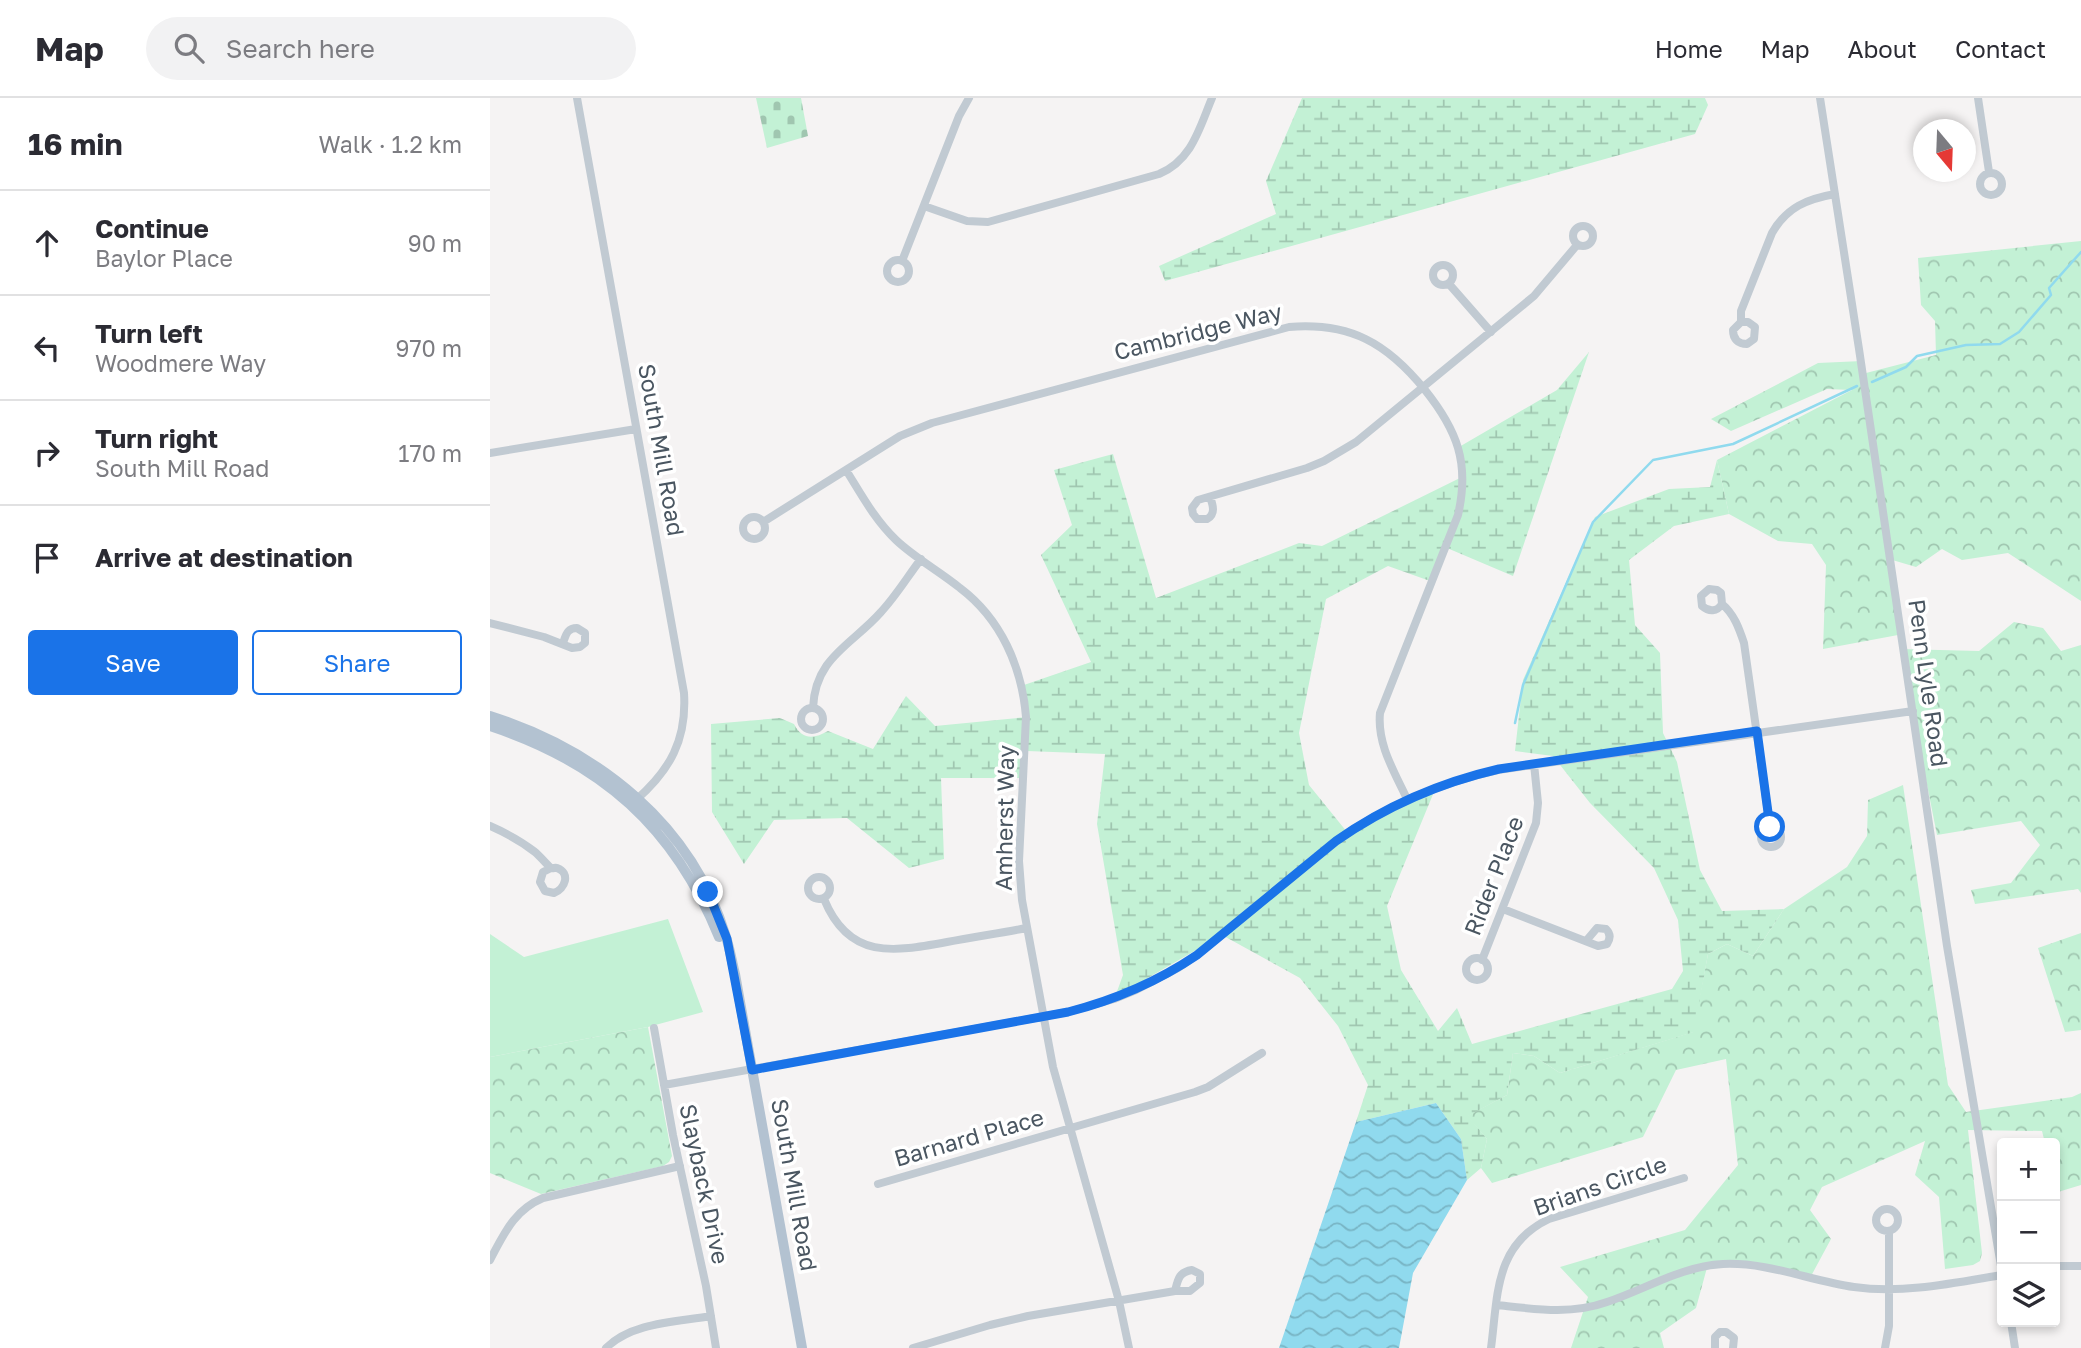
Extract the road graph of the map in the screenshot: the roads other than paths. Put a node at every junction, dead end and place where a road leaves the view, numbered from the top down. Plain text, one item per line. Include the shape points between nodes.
1 (577, 98) edge
2 (969, 98) edge
3 (1212, 98) edge
4 (1820, 98) edge
5 (1978, 98) edge
6 (1989, 172) dead end
7 (1835, 194) junction
8 (924, 206) junction
9 (1577, 245) dead end
10 (902, 261) dead end
11 (1449, 284) dead end
12 (1741, 322) dead end
13 (1491, 332) junction
14 (1423, 388) junction
15 (635, 429) junction
16 (490, 453) edge
17 (846, 470) junction
18 (1210, 497) dead end
19 (763, 523) dead end
20 (922, 559) junction
21 (1722, 604) dead end
22 (490, 623) edge
23 (563, 643) dead end
24 (813, 708) dead end
25 (1913, 710) junction
26 (490, 716) edge
27 (490, 726) edge
28 (1757, 731) junction
29 (1534, 764) junction
30 (1406, 799) junction
31 (635, 801) junction
32 (490, 826) edge
33 (1770, 827) dead end
34 (551, 868) dead end
35 (824, 899) dead end
36 (1503, 909) junction
37 (1027, 928) junction
38 (1586, 941) dead end
39 (1482, 960) dead end
40 (1043, 1017) junction
41 (654, 1028) dead end
42 (1262, 1053) dead end
43 (752, 1070) junction
44 (664, 1085) junction
45 (1070, 1128) junction
46 (680, 1166) junction
47 (1684, 1178) dead end
48 (878, 1184) dead end
49 (1889, 1231) dead end
50 (490, 1260) edge
51 (2000, 1264) edge
52 (2060, 1266) edge
53 (2081, 1266) edge
54 (1997, 1274) edge
55 (1889, 1289) junction
56 (1175, 1291) dead end
57 (1119, 1301) junction
58 (1497, 1305) junction
59 (711, 1316) junction
60 (2012, 1327) edge
61 (606, 1348) edge
62 (716, 1348) edge
63 (802, 1348) edge
64 (913, 1348) edge
65 (1129, 1348) edge
66 (1491, 1348) edge
67 (1716, 1348) edge
68 (1733, 1348) edge
69 (1885, 1348) edge
70 (2015, 1348) edge

1 - 15 street, South Mill Road
2 - 8 street
3 - 8 street via 1191,149 1159,174 988,222 967,221
4 - 7 street, Penn Lyle Road
5 - 6 street
7 - 12 street via 1804,201 1778,222 1741,311
7 - 25 street, Penn Lyle Road
8 - 10 street
9 - 13 street via 1534,296
11 - 13 street
13 - 14 street
14 - 17 street, Cambridge Way via 1394,356 1367,339 1329,328 1289,327 932,422
14 - 18 street via 1356,442 1324,461
14 - 30 street, Cambridge Way via 1452,429 1463,484 1458,515 1380,713 1382,744
15 - 16 street
15 - 31 street, South Mill Road via 685,708 681,735 670,761
17 - 19 street, Cambridge Way
17 - 20 street, Amherst Way via 886,529
20 - 24 street via 883,610 831,658 819,678
20 - 37 street, Amherst Way via 989,616 1021,681 1026,726 1019,872
21 - 28 street via 1730,610 1744,643
22 - 23 street
25 - 28 street
25 - 51 street, Penn Lyle Road
26 - 31 main road via 569,748 606,772
27 - 31 main road via 565,757
28 - 29 street
28 - 33 street
29 - 30 street via 1470,776
29 - 36 street, Rider Place via 1536,823
30 - 40 street via 1336,841 1178,968 1114,999
31 - 43 main road, South Mill Road via 662,821 708,892 727,939
32 - 34 street via 526,844
35 - 37 street via 849,934 881,949 904,950
36 - 38 street
36 - 39 street, Rider Place
37 - 40 street, Amherst Way
40 - 43 street
40 - 45 street, Amherst Way
41 - 44 street, Slayback Drive
42 - 45 street, Barnard Place via 1208,1087
43 - 44 street
43 - 63 main road, South Mill Road
44 - 46 street, Slayback Drive
45 - 48 street, Barnard Place
45 - 57 street, Amherst Way
46 - 50 street via 533,1202 510,1223
46 - 59 street, Slayback Drive
47 - 58 street, Brians Circle via 1549,1219 1530,1230 1507,1258
49 - 55 street
52 - 53 street
54 - 55 street
55 - 58 street via 1723,1264 1689,1270 1590,1307 1555,1311
55 - 69 street
56 - 57 street
57 - 64 street via 990,1325
57 - 65 street, Amherst Way
58 - 66 street, Brians Circle
59 - 61 street via 640,1328
59 - 62 street, Slayback Drive
60 - 70 street
67 - 68 street via 1715,1337 1726,1332 1734,1338

